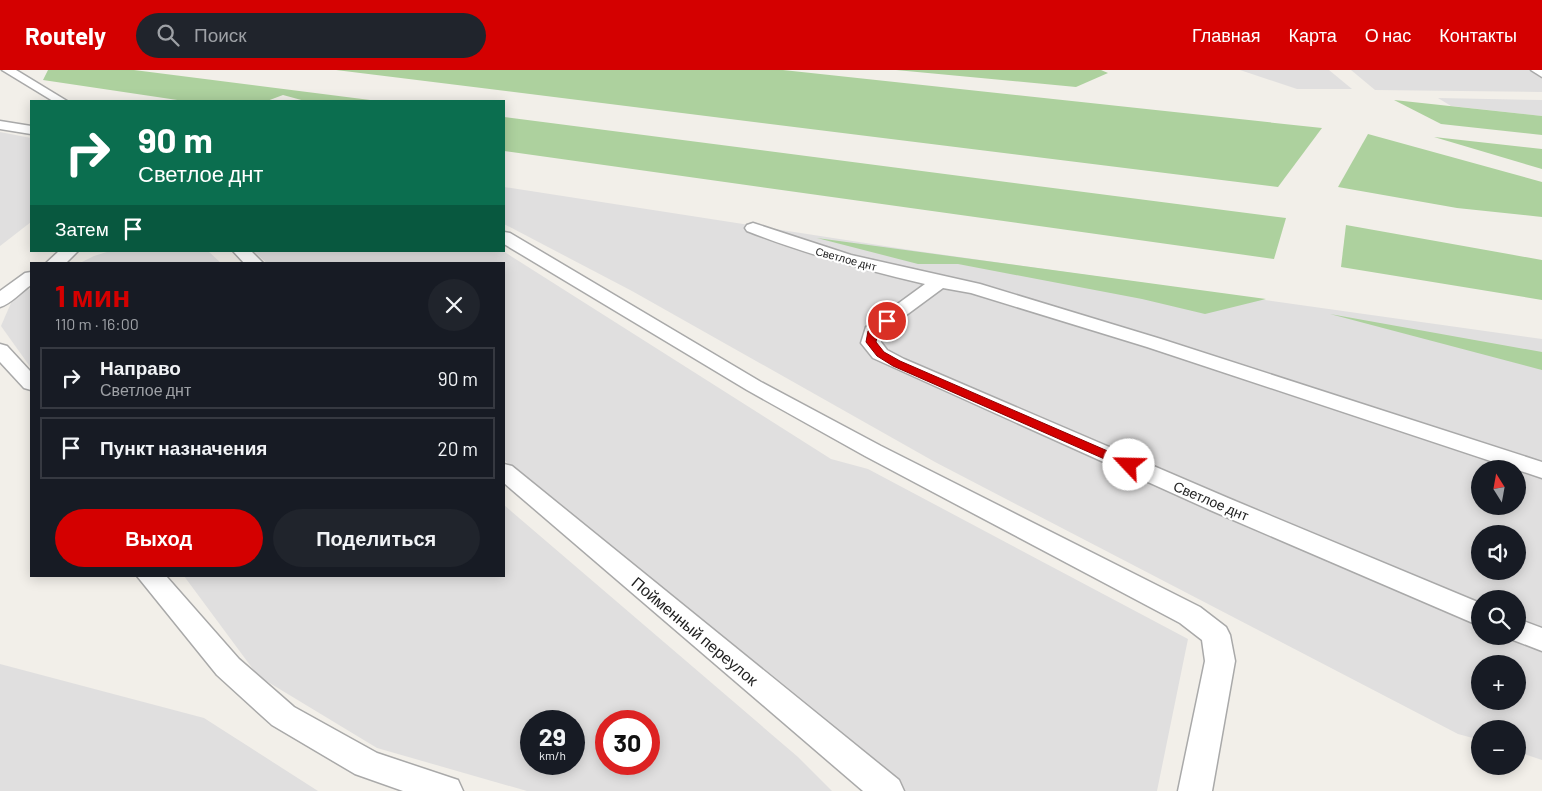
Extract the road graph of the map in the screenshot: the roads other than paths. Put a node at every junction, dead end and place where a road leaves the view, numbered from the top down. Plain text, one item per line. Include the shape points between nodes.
1 (8, 70) edge
2 (1537, 70) edge
3 (1542, 74) edge
4 (59, 100) edge
5 (0, 125) edge
6 (30, 130) edge
7 (754, 228) dead end
8 (505, 238) edge
9 (69, 252) edge
10 (241, 252) edge
11 (56, 262) edge
12 (254, 262) edge
13 (30, 279) edge
14 (940, 282) junction
15 (0, 301) edge
16 (0, 350) edge
17 (30, 383) edge
18 (1542, 470) edge
19 (505, 472) edge
20 (151, 577) edge
21 (1471, 611) edge
22 (1526, 633) edge
23 (1542, 640) edge
24 (446, 791) edge
25 (887, 791) edge
26 (1195, 791) edge

1 - 4 street
2 - 3 street
5 - 6 street
7 - 14 street, Светлое днт via 830,256
8 - 26 street via 754,386 1190,615 1216,634 1220,661
9 - 11 street
10 - 12 street
13 - 15 street
14 - 18 street, Светлое днт via 974,288 1154,343
14 - 21 street, Светлое днт via 873,331 871,342 880,354 1218,504
16 - 17 street
19 - 25 street, Пойменный переулок
20 - 24 street via 228,667 283,716 367,764
22 - 23 street

